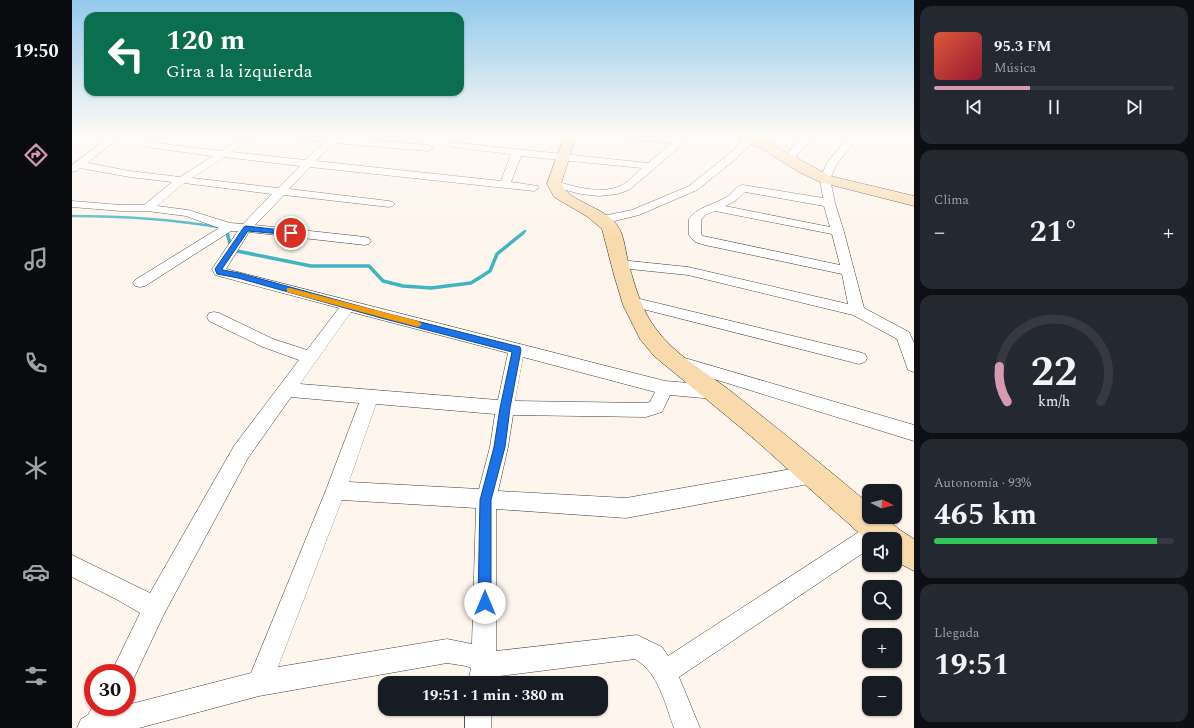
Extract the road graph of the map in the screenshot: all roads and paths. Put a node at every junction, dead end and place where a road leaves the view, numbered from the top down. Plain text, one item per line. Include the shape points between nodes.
1 (102, 171) edge
2 (196, 171) edge
3 (300, 171) edge
4 (372, 171) edge
5 (510, 171) edge
6 (559, 171) edge
7 (645, 171) edge
8 (715, 171) edge
9 (808, 171) edge
10 (829, 171) edge
11 (183, 179) junction
12 (825, 179) junction
13 (554, 184) junction
14 (505, 185) junction
15 (534, 188) dead end
16 (280, 192) junction
17 (914, 201) edge
18 (829, 203) junction
19 (72, 204) edge
20 (389, 204) dead end
21 (714, 207) junction
22 (147, 208) junction
23 (602, 220) junction
24 (229, 227) junction
25 (246, 228) junction
26 (838, 232) junction
27 (365, 241) dead end
28 (620, 264) junction
29 (848, 271) junction
30 (140, 283) dead end
31 (632, 302) junction
32 (348, 306) junction
33 (857, 311) junction
34 (214, 317) dead end
35 (909, 337) edge
36 (517, 350) junction
37 (311, 358) junction
38 (859, 358) dead end
39 (675, 361) junction
40 (914, 366) edge
41 (665, 388) junction
42 (286, 390) junction
43 (714, 392) junction
44 (370, 397) junction
45 (505, 408) junction
46 (914, 433) edge
47 (814, 474) junction
48 (336, 490) junction
49 (486, 500) junction
50 (880, 532) edge
51 (902, 548) edge
52 (862, 553) edge
53 (914, 556) edge
54 (72, 566) edge
55 (156, 606) junction
56 (127, 664) edge
57 (483, 672) edge
58 (665, 672) junction
59 (259, 683) junction
60 (478, 716) edge
61 (98, 720) edge
62 (478, 728) edge
63 (687, 728) edge

1 - 11 street
2 - 11 street
3 - 16 street
4 - 14 street
5 - 14 street
6 - 13 street
7 - 13 street via 618,191 588,191
8 - 23 street via 693,188 635,213
9 - 12 street
10 - 12 street
11 - 16 street
11 - 22 street
12 - 17 street
12 - 18 street
13 - 23 street via 559,194
14 - 15 street
16 - 20 street
16 - 25 street
18 - 21 street via 743,188 731,200
18 - 26 street
19 - 22 street
21 - 26 street
21 - 29 street via 695,219 694,235 699,239
22 - 24 street via 188,213
23 - 28 street via 609,226 614,237
24 - 25 street
24 - 30 street
25 - 27 street
25 - 32 street via 219,269 220,272
26 - 29 street
28 - 31 street
28 - 33 street via 688,271
29 - 33 street
31 - 38 street
31 - 39 street via 654,343
32 - 36 street
32 - 37 street
33 - 35 street
34 - 37 street via 268,343
35 - 40 street
36 - 41 street
36 - 45 street
37 - 42 street
39 - 43 street
39 - 46 street
41 - 43 street
41 - 45 street via 656,407 646,410
42 - 44 street
42 - 55 street via 241,452
43 - 47 street
44 - 45 street
44 - 48 street
45 - 49 street via 499,447
47 - 49 street via 626,508
47 - 50 street
48 - 49 street
48 - 59 street
49 - 57 street
51 - 53 street
52 - 58 street
54 - 55 street via 143,603
55 - 56 street
57 - 58 street via 500,664 637,647 653,656
57 - 59 street via 468,654 446,651
58 - 63 street
59 - 61 street
60 - 62 street

